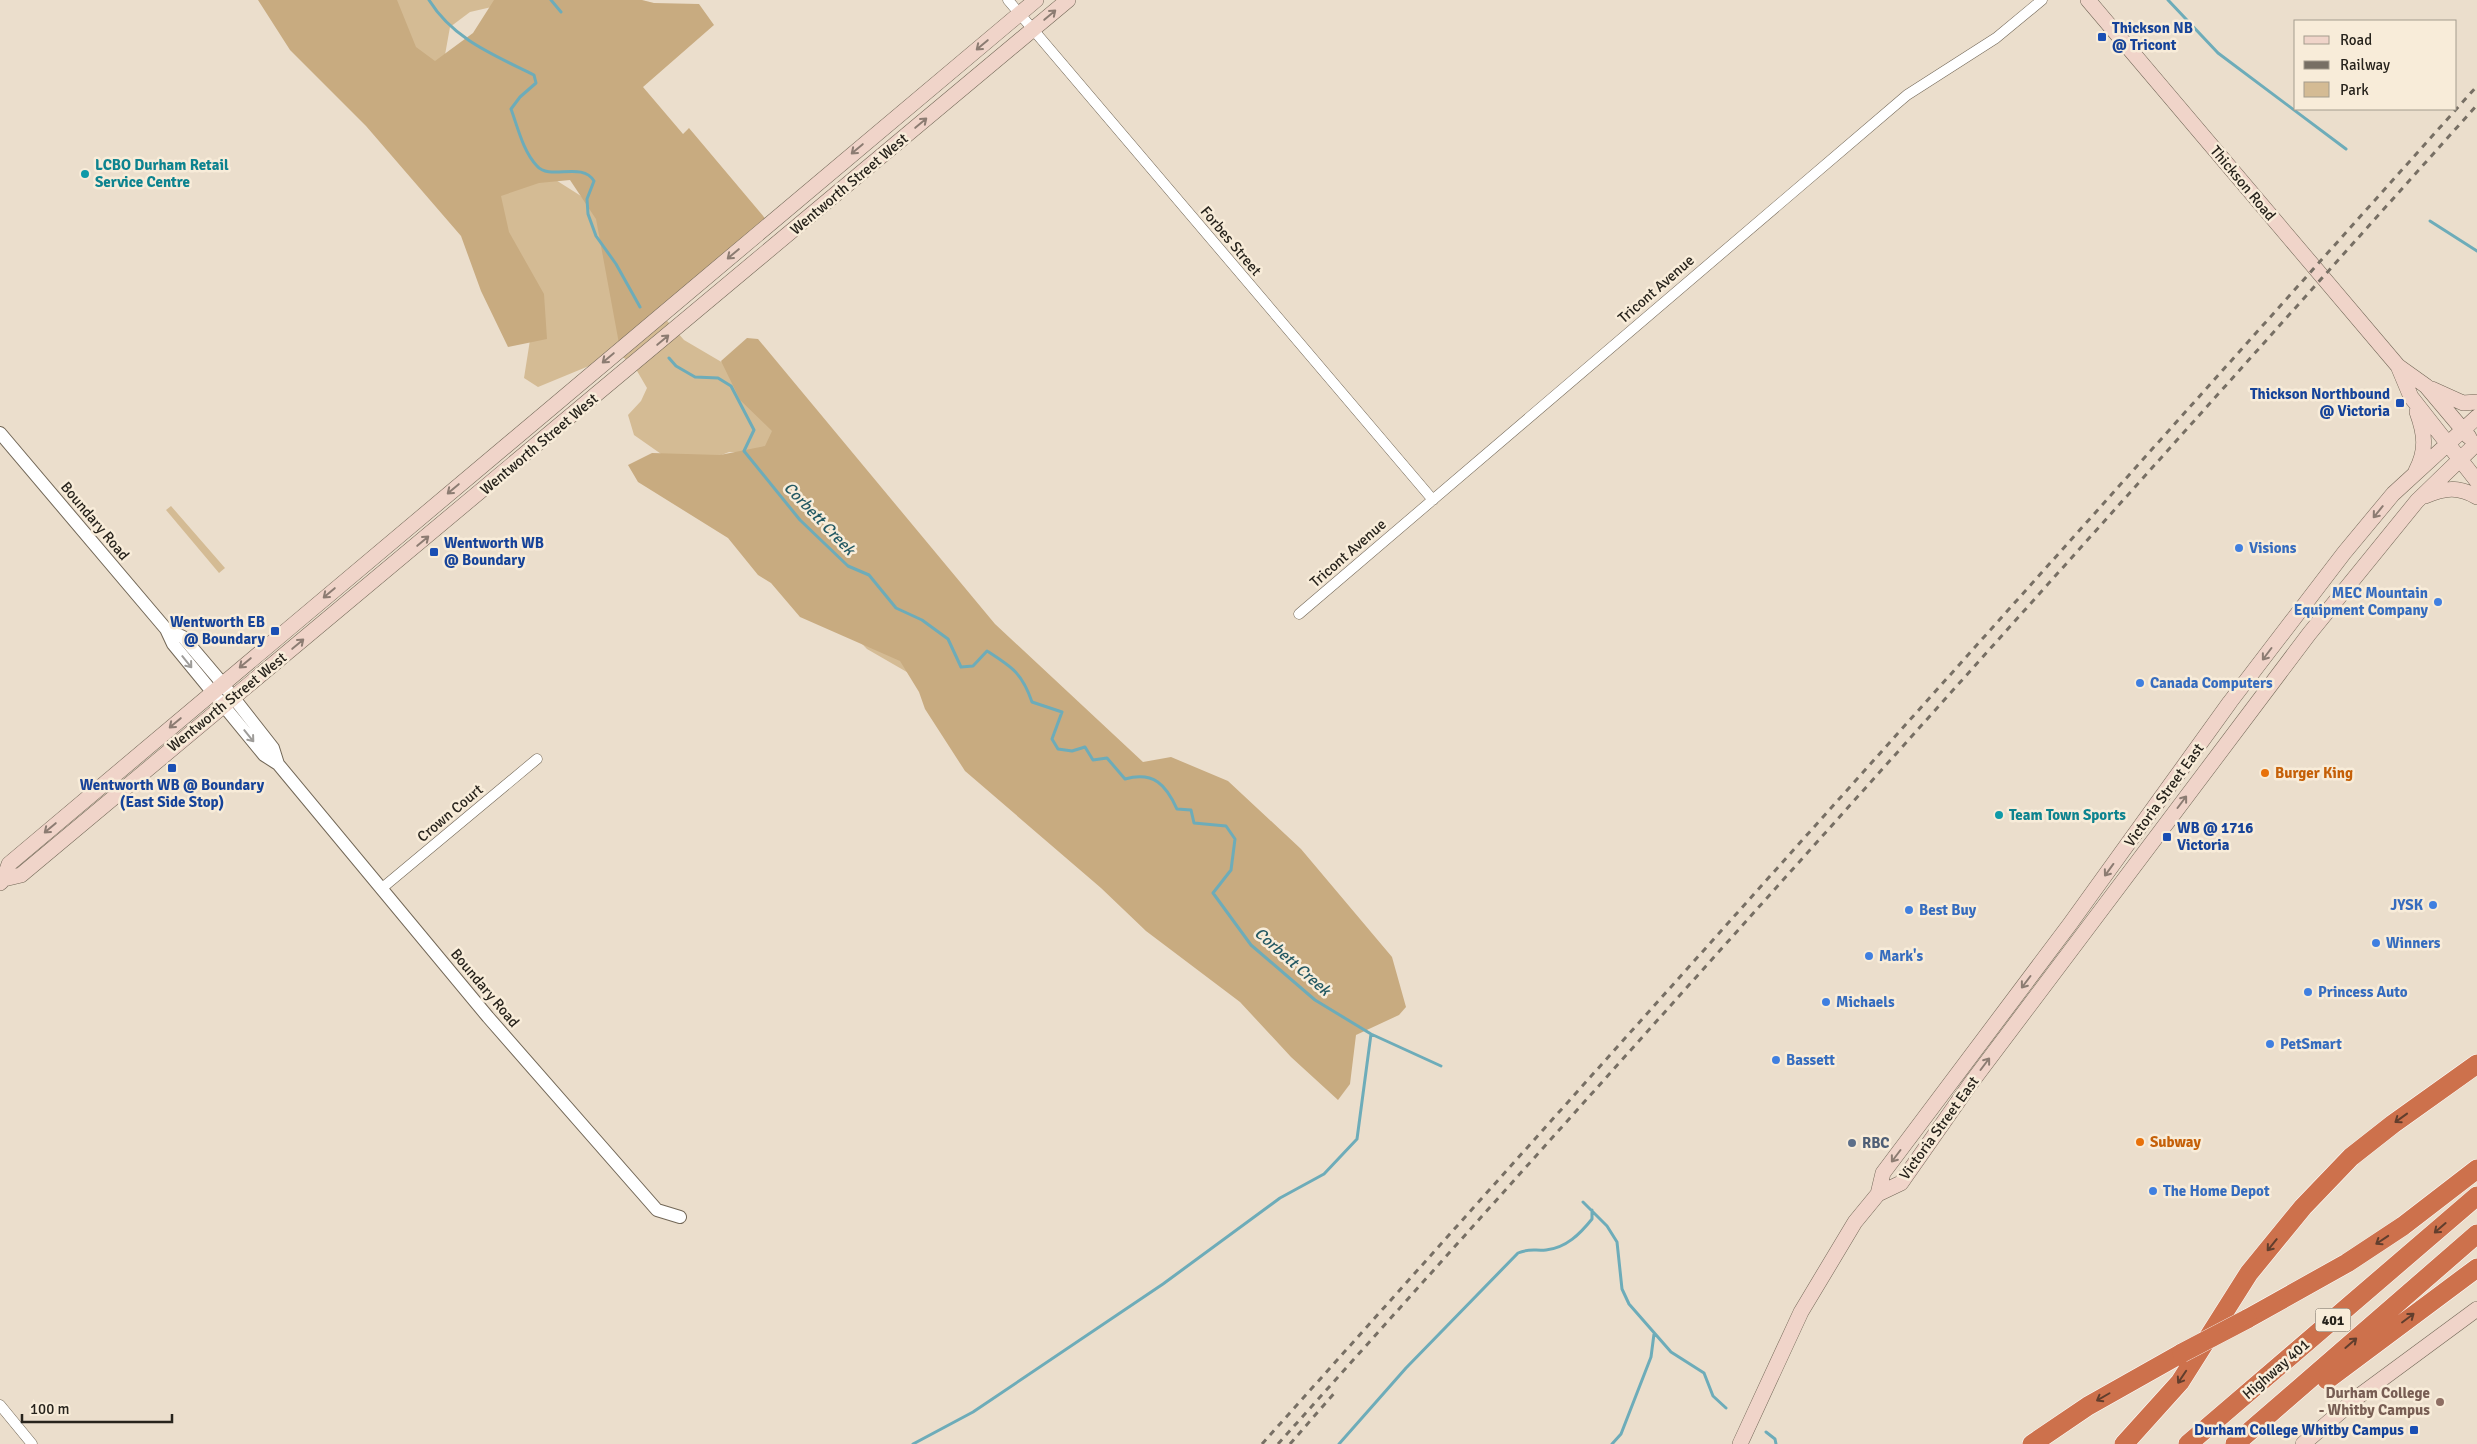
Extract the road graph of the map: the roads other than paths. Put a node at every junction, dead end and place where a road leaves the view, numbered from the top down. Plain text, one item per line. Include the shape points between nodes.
1 (1008, 0) edge
2 (1036, 0) edge
3 (1068, 0) edge
4 (2042, 0) edge
5 (2088, 0) edge
6 (1019, 14) junction
7 (1033, 29) junction
8 (2398, 366) junction
9 (2426, 386) junction
10 (2410, 397) junction
11 (2477, 402) edge
12 (2477, 417) edge
13 (2463, 430) junction
14 (0, 433) edge
15 (2448, 444) junction
16 (2476, 445) edge
17 (2460, 459) junction
18 (2412, 478) junction
19 (2477, 481) edge
20 (2477, 497) edge
21 (1433, 500) junction
22 (2417, 500) junction
23 (2321, 583) junction
24 (1299, 614) dead end
25 (2290, 659) junction
26 (217, 687) junction
27 (228, 701) junction
28 (537, 759) dead end
29 (2, 881) edge
30 (381, 889) junction
31 (2477, 1064) edge
32 (2477, 1070) edge
33 (2440, 1089) junction
34 (2477, 1170) edge
35 (1878, 1194) junction
36 (2477, 1196) edge
37 (680, 1217) dead end
38 (2477, 1234) edge
39 (2477, 1268) edge
40 (2477, 1309) edge
41 (0, 1405) edge
42 (32, 1444) edge
43 (1740, 1444) edge
44 (2032, 1444) edge
45 (2124, 1444) edge
46 (2188, 1444) edge
47 (2235, 1444) edge
48 (2245, 1444) edge
49 (2303, 1444) edge

1 - 6 street, Forbes Street
2 - 6 main road, Wentworth Street West
7 -> 3 main road, Wentworth Street West
4 - 21 street, Tricont Avenue via 1996,38 1907,96
5 - 8 main road, Thickson Road
6 - 7 street, Forbes Street
6 -> 26 main road, Wentworth Street West
7 - 21 street, Forbes Street
27 -> 7 main road, Wentworth Street West
8 - 9 main road, Thickson Road
8 - 10 main road, Thickson Road
9 - 11 main road via 2463,403
9 - 13 main road, Thickson Road
10 - 15 main road, Thickson Road
10 - 18 main road via 2423,429 2425,445 2421,462
12 - 13 main road, Victoria Street East
13 - 15 main road, Victoria Street East
13 - 16 main road, Thickson Road
14 - 26 street, Boundary Road via 166,629 173,644
15 - 17 main road, Thickson Road
15 - 18 main road, Victoria Street East
16 - 17 main road, Victoria Street East
17 - 19 main road, Thickson Road
17 - 22 main road, Victoria Street East
18 -> 23 main road, Victoria Street East via 2392,494
20 - 22 main road via 2456,488 2444,489
21 - 24 street, Tricont Avenue
22 - 25 main road, Victoria Street East
23 - 25 main road via 2324,597 2286,646
23 -> 35 main road, Victoria Street East via 1883,1173
35 -> 25 main road, Victoria Street East via 1901,1183 1971,1083
26 - 27 street, Boundary Road
26 -> 29 main road, Wentworth Street West via 8,864
27 - 29 main road, Wentworth Street West via 21,875
27 - 30 street, Boundary Road via 264,755 278,764
28 - 30 street, Crown Court
30 - 37 street, Boundary Road via 657,1210
31 - 33 highway
32 - 33 highway
33 -> 45 highway via 2351,1157 2303,1207 2249,1273 2180,1382
34 -> 44 highway, bridge via 2355,1258 2088,1406
35 - 43 main road, Victoria Street East via 1855,1222 1801,1312
36 -> 46 highway, Highway 401 / 401
47 -> 38 highway, Highway 401 / 401
48 -> 39 highway
40 - 49 main road via 2359,1396
41 - 42 street

